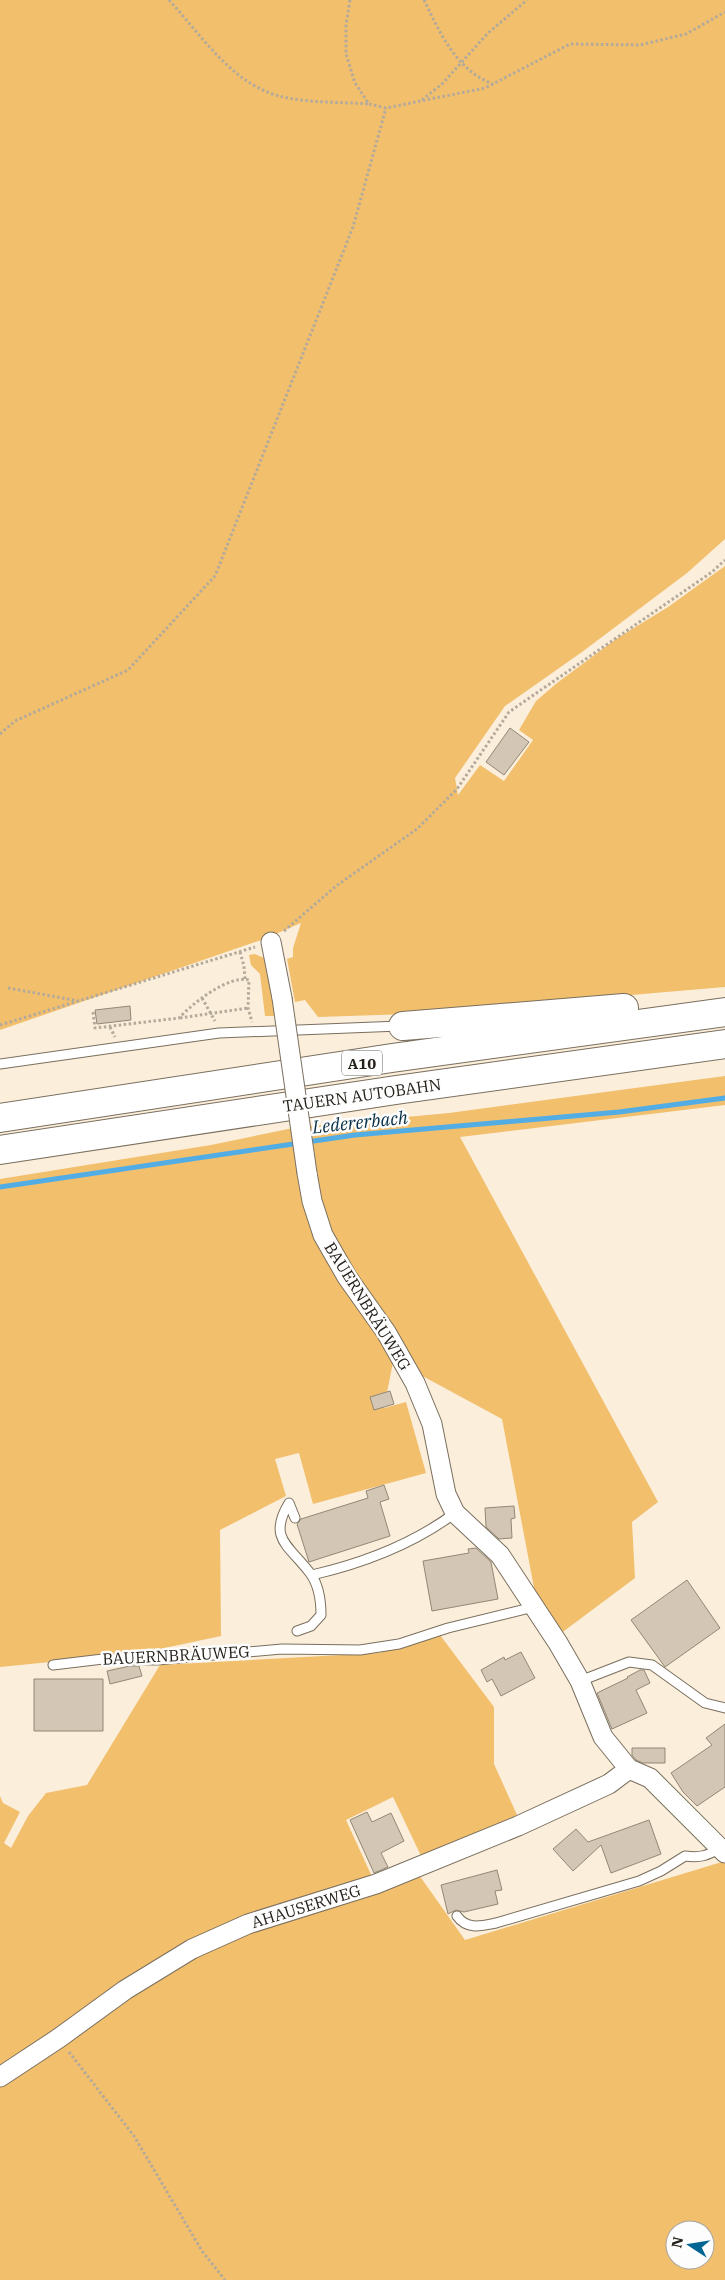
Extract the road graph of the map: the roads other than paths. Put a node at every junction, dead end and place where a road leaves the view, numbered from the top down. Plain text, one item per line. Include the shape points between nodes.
1 (272, 942) road end
2 (725, 1007) edge
3 (725, 1012) edge
4 (403, 1026) joint
5 (725, 1044) edge
6 (0, 1064) edge
7 (0, 1118) edge
8 (0, 1150) edge
9 (455, 1513) junction
10 (295, 1518) dead end
11 (312, 1575) junction
12 (534, 1608) junction
13 (297, 1631) dead end
14 (53, 1665) dead end
15 (580, 1681) junction
16 (725, 1708) edge
17 (629, 1769) junction
18 (723, 1850) edge
19 (457, 1916) dead end
20 (0, 2077) edge

1 - 9 street, BAUERNBRÄUWEG, bridge via 312,1202 323,1235 415,1383 432,1424 446,1494
2 - 4 highway via 680,1004
3 - 7 highway, TAUERN AUTOBAHN / A10 via 392,1058
4 - 6 lane via 220,1033
5 - 8 highway, TAUERN AUTOBAHN / A10
9 - 11 lane via 432,1530 353,1566
9 - 12 street, BAUERNBRÄUWEG via 500,1555
10 - 11 lane via 289,1503 280,1518 280,1531 284,1543
11 - 13 lane via 321,1600 321,1615 311,1626
12 - 14 lane, BAUERNBRÄUWEG via 448,1628 399,1644 360,1650 282,1649 157,1660 103,1659
12 - 15 street, BAUERNBRÄUWEG
15 - 16 lane via 629,1662 652,1665 705,1703
15 - 17 street, BAUERNBRÄUWEG via 603,1737
17 - 18 street, BAUERNBRÄUWEG via 650,1778
17 - 20 street, AHAUSERWEG via 609,1784 518,1826 376,1884 248,1924 192,1949 125,1990
18 - 19 lane via 697,1858 685,1856 639,1881 496,1924 466,1925

